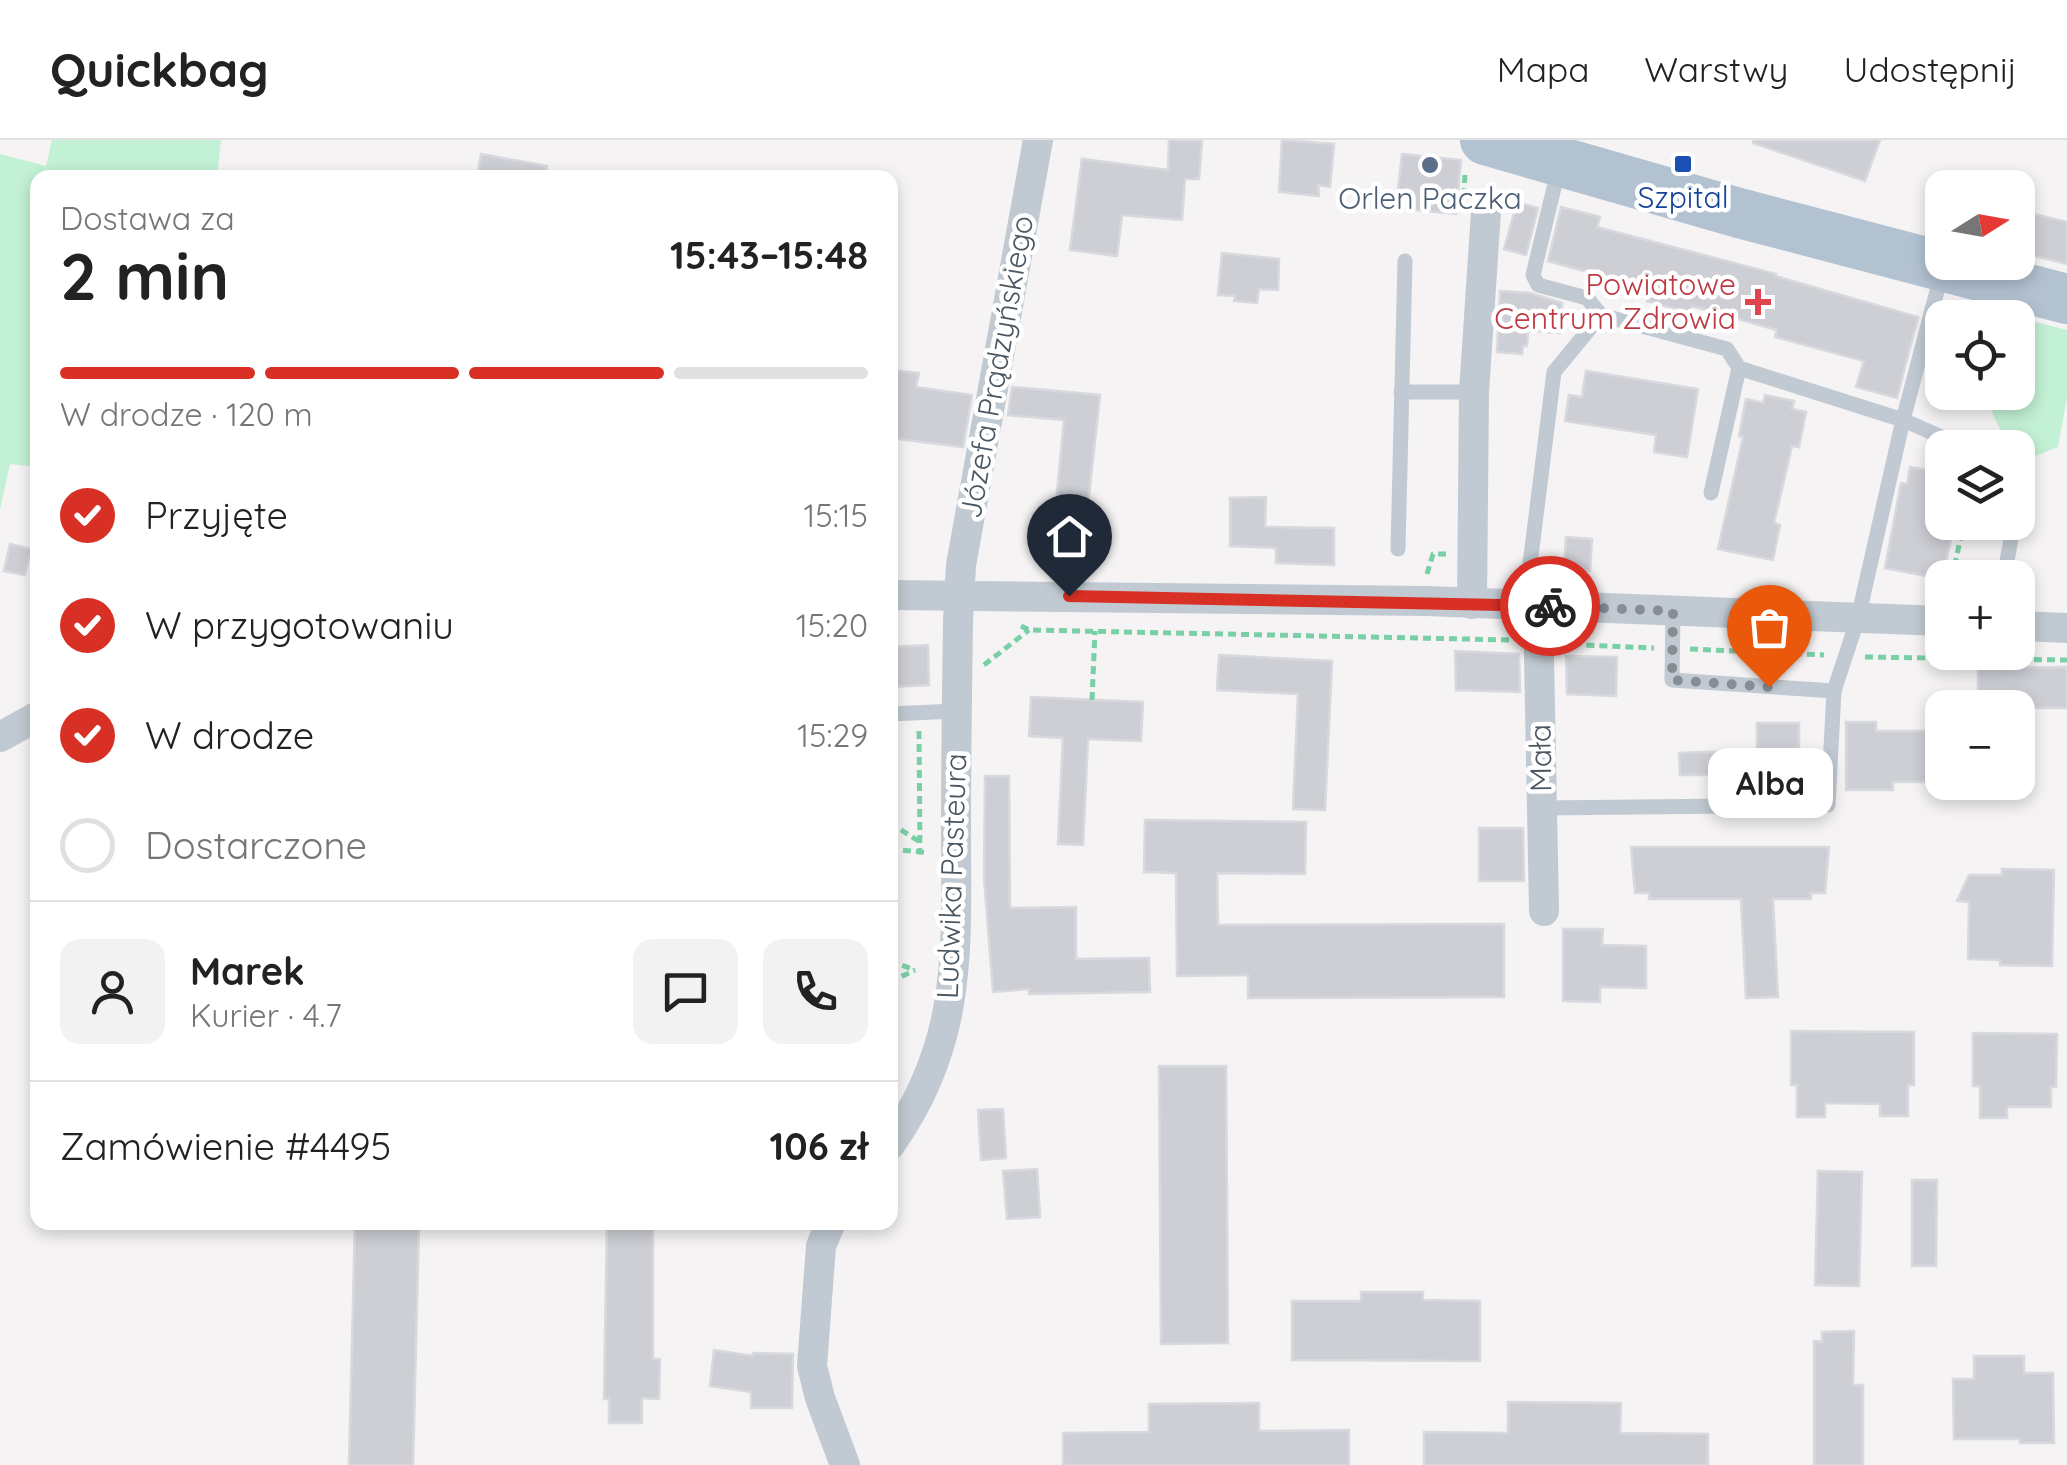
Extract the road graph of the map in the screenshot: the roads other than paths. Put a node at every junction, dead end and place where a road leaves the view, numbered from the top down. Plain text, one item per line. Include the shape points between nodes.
1 (1038, 140) edge
2 (1485, 140) edge
3 (1561, 160) junction
4 (1486, 212) dead end
5 (1404, 261) dead end
6 (1925, 263) edge
7 (1940, 280) edge
8 (1990, 280) edge
9 (2067, 300) edge
10 (1601, 315) junction
11 (1738, 368) junction
12 (1402, 392) junction
13 (1474, 392) junction
14 (1904, 420) junction
15 (1927, 430) edge
16 (1711, 493) dead end
17 (1398, 549) dead end
18 (898, 597) edge
19 (1472, 604) junction
20 (1533, 605) junction
21 (959, 608) junction
22 (1673, 611) junction
23 (1858, 618) junction
24 (1925, 621) edge
25 (2035, 627) edge
26 (2067, 628) edge
27 (1834, 691) junction
28 (956, 699) junction
29 (898, 714) edge
30 (30, 721) edge
31 (0, 738) edge
32 (1542, 808) junction
33 (1544, 911) dead end
34 (898, 1133) edge
35 (827, 1230) edge
36 (845, 1465) edge

1 - 21 street, Józefa Prądzyńskiego
2 - 3 main road
3 - 6 main road
3 - 10 lane via 1533,275 1538,285 1587,298
4 - 13 street
5 - 12 lane
7 - 14 lane
8 - 9 main road
10 - 11 lane via 1728,348
10 - 20 lane via 1554,372 1530,564
11 - 14 lane
11 - 16 lane
12 - 13 lane
12 - 17 lane
13 - 19 street
14 - 15 lane
14 - 23 lane
18 - 21 street
19 - 20 street
19 - 21 street
20 - 22 street
20 - 32 street, Mała
21 - 28 street, Ludwika Pasteura
22 - 23 street
22 - 27 lane via 1672,680
23 - 24 street
23 - 27 lane
25 - 26 street
27 - 32 lane via 1828,806
28 - 29 lane
28 - 34 street, Ludwika Pasteura via 951,1000 934,1062
30 - 31 street
32 - 33 street, Mała
35 - 36 street via 812,1366

